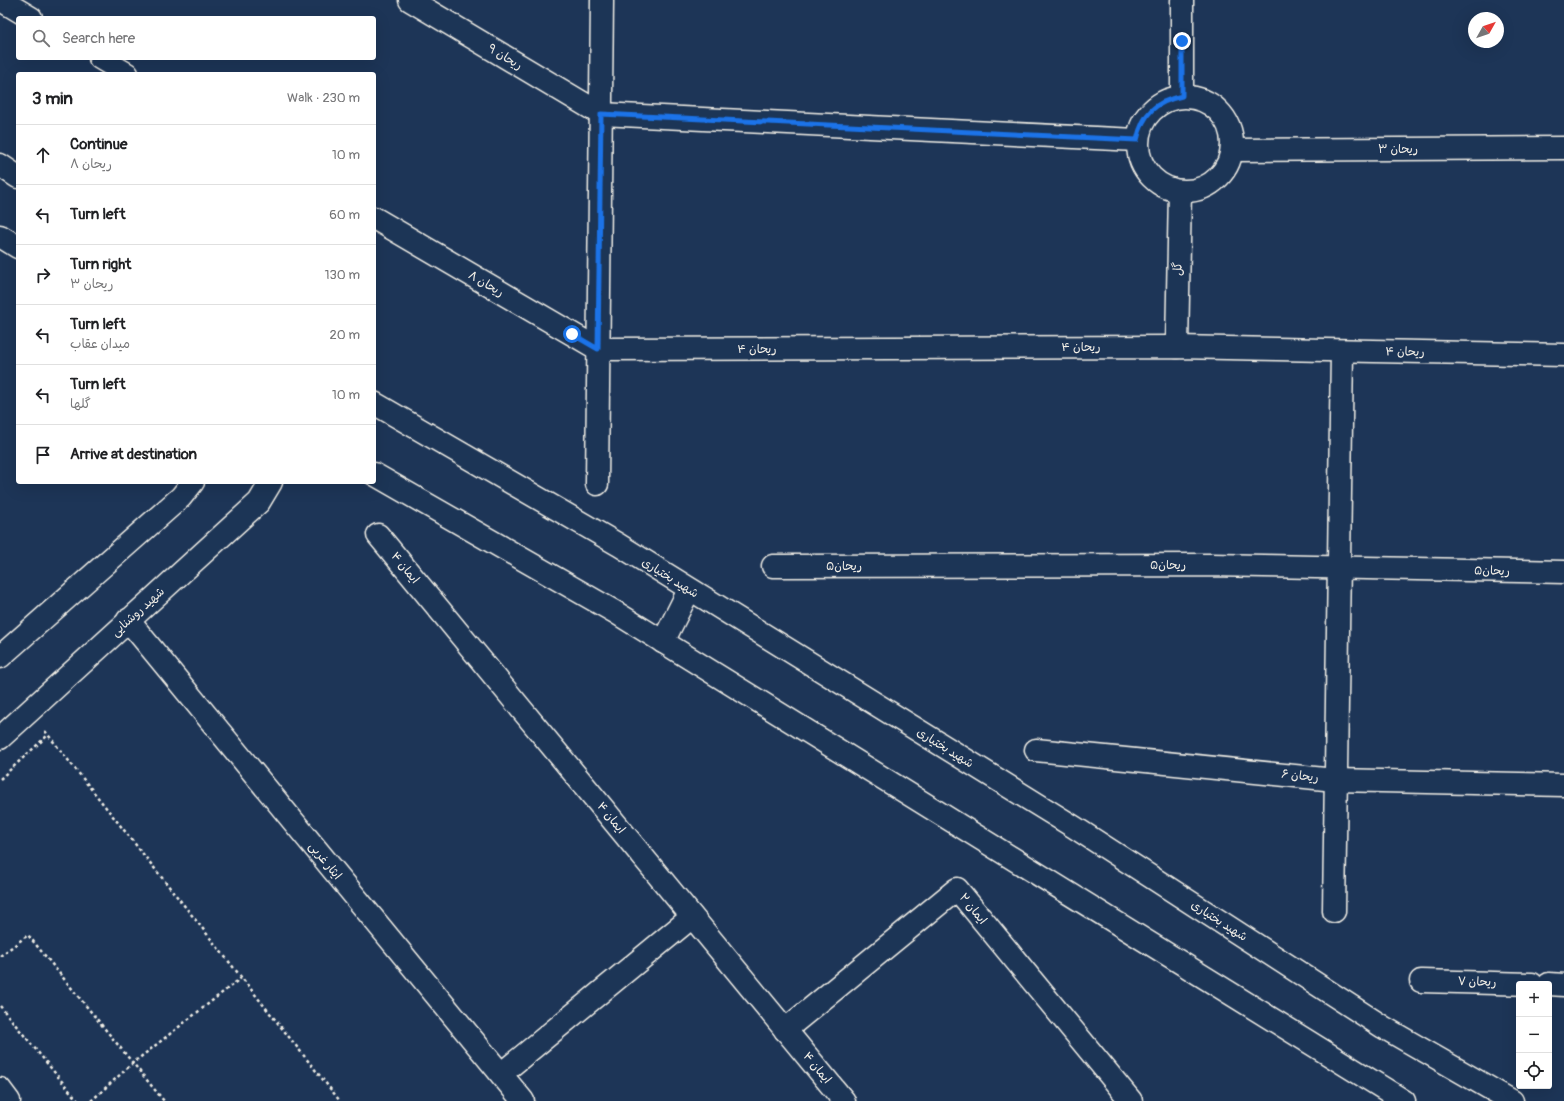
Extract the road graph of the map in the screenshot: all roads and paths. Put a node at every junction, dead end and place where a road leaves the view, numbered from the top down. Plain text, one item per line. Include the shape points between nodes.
1 (1, 0) edge
2 (410, 0) edge
3 (602, 0) edge
4 (1182, 0) edge
5 (28, 16) edge
6 (103, 60) edge
7 (124, 72) edge
8 (1182, 96) junction
9 (601, 114) junction
10 (1137, 140) junction
11 (1564, 148) edge
12 (1232, 150) junction
13 (0, 165) edge
14 (16, 176) edge
15 (1180, 191) junction
16 (376, 219) edge
17 (0, 236) edge
18 (16, 246) edge
19 (1177, 347) junction
20 (598, 349) junction
21 (1342, 351) junction
22 (1564, 355) edge
23 (376, 404) edge
24 (376, 475) edge
25 (191, 484) edge
26 (271, 484) edge
27 (597, 484) dead end
28 (378, 535) dead end
29 (773, 566) dead end
30 (1338, 568) junction
31 (1564, 572) edge
32 (689, 590) junction
33 (128, 620) junction
34 (663, 642) junction
35 (0, 657) edge
36 (29, 711) junction
37 (48, 735) junction
38 (0, 738) edge
39 (1036, 750) dead end
40 (0, 779) edge
41 (1335, 780) junction
42 (1564, 785) edge
43 (1334, 911) dead end
44 (692, 917) junction
45 (0, 956) edge
46 (241, 978) junction
47 (1421, 981) dead end
48 (1516, 984) edge
49 (1552, 984) edge
50 (1564, 985) edge
51 (0, 1006) edge
52 (785, 1030) junction
53 (133, 1063) junction
54 (501, 1074) junction
55 (0, 1089) edge
56 (9, 1101) edge
57 (78, 1101) edge
58 (91, 1101) edge
59 (164, 1101) edge
60 (340, 1101) edge
61 (523, 1101) edge
62 (844, 1101) edge
63 (1131, 1101) edge
64 (1404, 1101) edge
65 (1512, 1101) edge

1 - 5 street
2 - 9 street, ریحان ۹
3 - 9 street
4 - 8 street
6 - 7 street
8 - 10 street via 1157,105 1140,127
8 - 12 street via 1196,98 1219,111 1229,129
9 - 10 street
9 - 20 street
10 - 15 street via 1138,154 1144,168 1153,179 1166,187
11 - 12 street, ریحان ۳
12 - 15 street via 1228,164 1220,176 1202,188
13 - 14 street
15 - 19 street, گل
16 - 20 street, ریحان ۸
17 - 18 street
19 - 20 street, ریحان ۴
19 - 21 street, ریحان ۴
20 - 27 street
21 - 22 street, ریحان ۴
21 - 30 street
23 - 32 street, شهید بختیاری via 619,546
24 - 34 street
25 - 35 street via 181,497
26 - 33 street, شهید روشنایی via 259,502
28 - 44 street, ایمان ۴
29 - 30 street, ریحان۵ via 1211,565
30 - 31 street, ریحان۵
30 - 41 street
32 - 34 street
32 - 65 street, شهید بختیاری via 1074,827 1383,1027
33 - 36 street, شهید روشنایی
33 - 54 street, ایثار غربی
34 - 64 street
36 - 37 path
36 - 38 street, شهید روشنایی
37 - 40 path
37 - 46 path
39 - 41 street, ریحان ۶
41 - 42 street, ریحان ۶
41 - 43 street
44 - 52 street, ایمان ۴
44 - 54 street
45 - 53 path via 28,935
46 - 53 path
46 - 60 path
47 - 48 street, ریحان ۷
49 - 50 street
51 - 57 path
52 - 62 street, ایمان ۴
52 - 63 street, ایمان ۲ via 956,889
53 - 58 path
53 - 59 path
54 - 61 street, ایثار غربی
55 - 56 street

